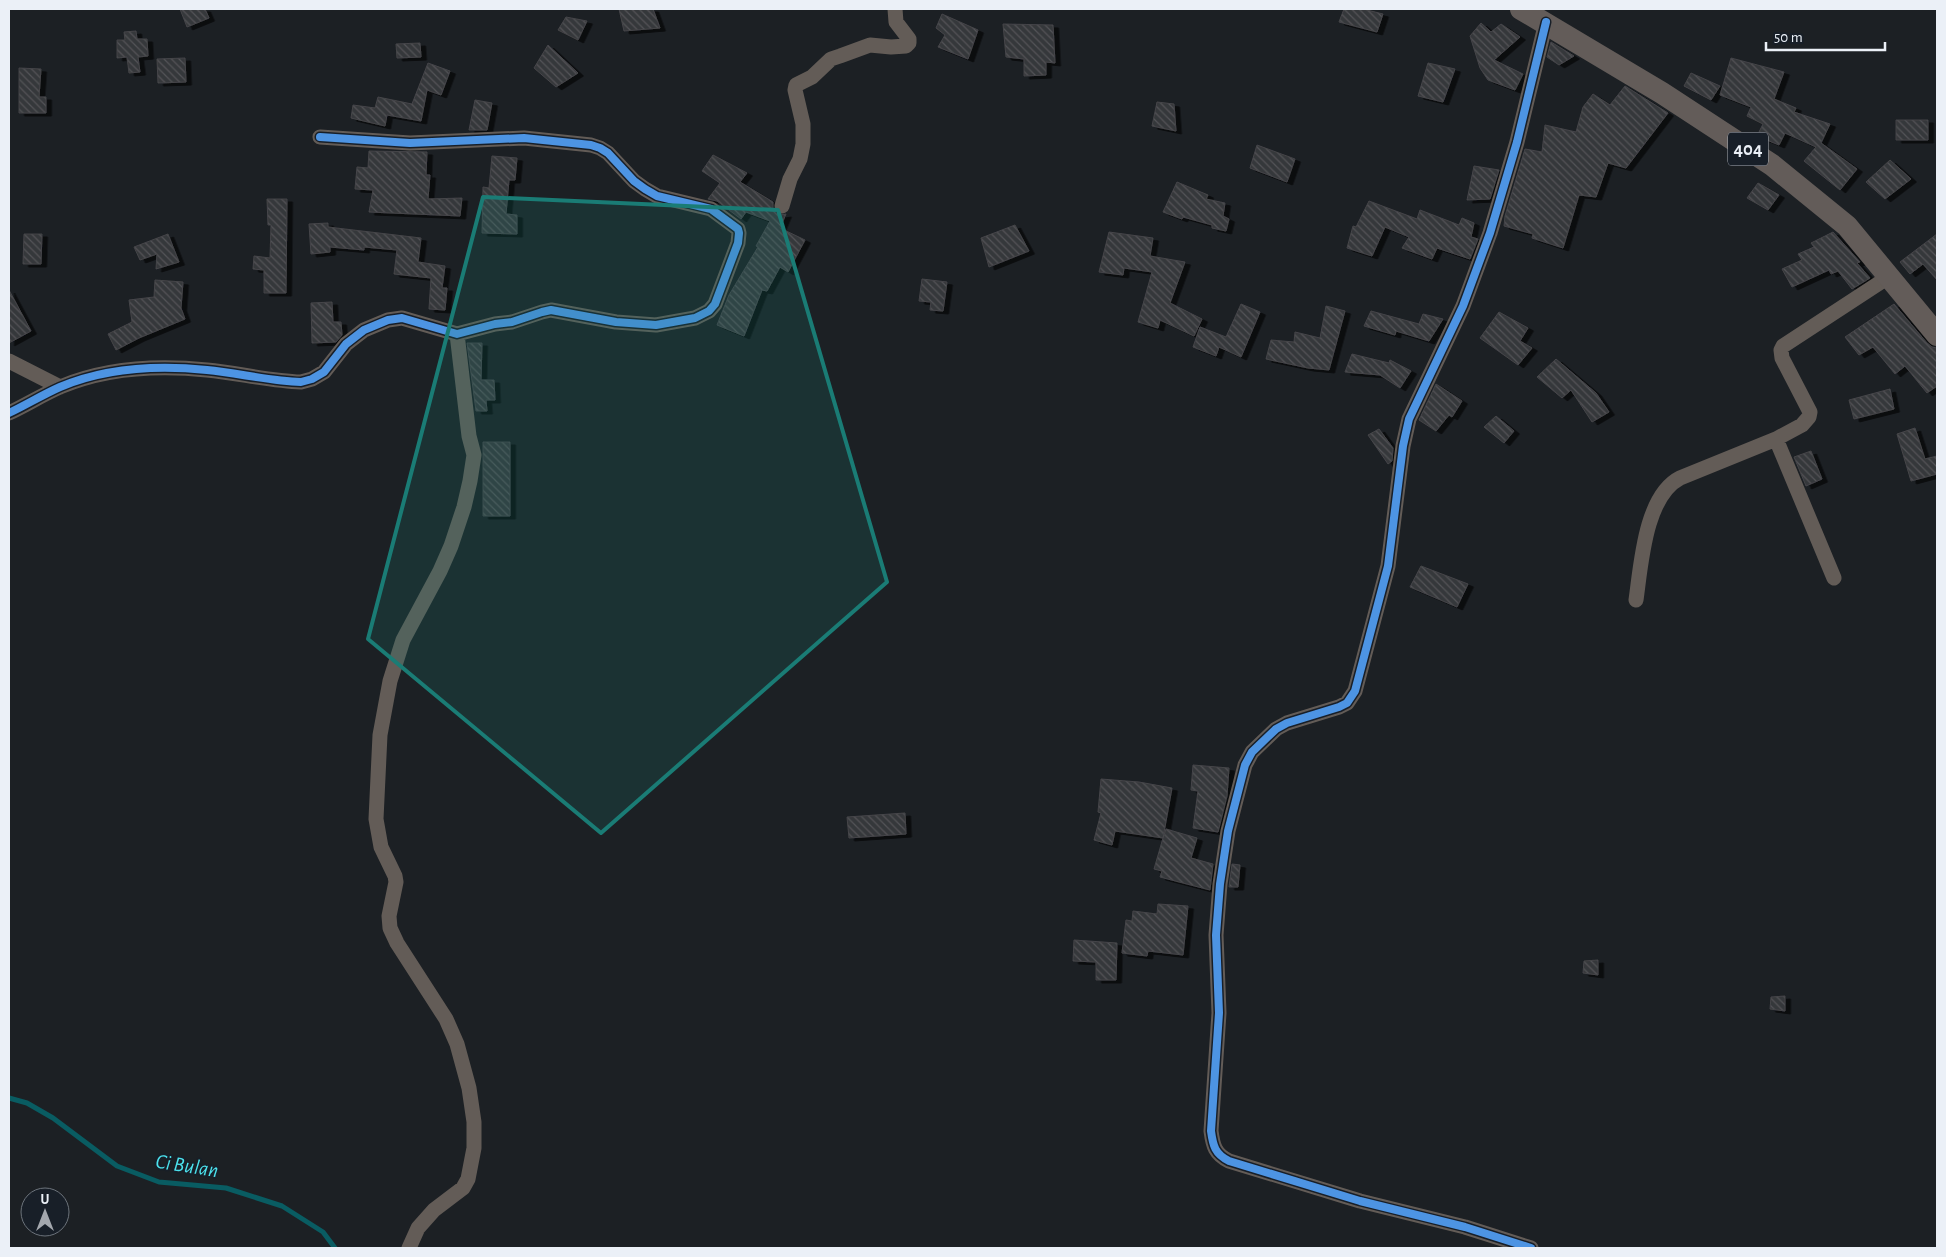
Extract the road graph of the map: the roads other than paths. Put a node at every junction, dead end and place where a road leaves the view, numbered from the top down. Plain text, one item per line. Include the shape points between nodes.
1 (895, 9) edge
2 (1522, 9) edge
3 (1546, 22) junction
4 (320, 137) dead end
5 (782, 206) dead end
6 (1890, 276) junction
7 (457, 334) junction
8 (1937, 335) edge
9 (9, 362) edge
10 (60, 387) junction
11 (9, 413) edge
12 (1776, 438) junction
13 (1834, 578) dead end
14 (1636, 600) dead end
15 (410, 1248) edge
16 (1531, 1248) edge

1 - 5 street via 896,22 909,39 906,46 870,45 831,59 812,77 796,85 803,144 801,158
2 - 3 main road, 404
3 - 6 main road, 404 via 1772,165 1847,226
3 - 16 street via 1517,142 1487,242 1463,306 1409,419 1388,566 1355,690 1339,707 1287,723 1276,730 1252,752 1245,764 1228,832 1220,884 1216,935 1219,1013 1211,1131 1216,1151 1229,1161
4 - 7 street via 410,143 524,138 590,145 608,153 634,181 657,196 711,210 738,229 738,244 720,294 708,311 695,318 639,324 547,311
6 - 8 main road, 404
6 - 12 street via 1783,346 1782,358 1810,412 1802,425
7 - 10 street via 402,318 388,320 364,330 346,344 324,372 302,382 178,368 116,372
7 - 15 street via 474,455 470,481 451,546 403,640 390,681 380,735 376,819 380,841 396,876 390,928 446,1019 457,1044 469,1088 474,1148 472,1167 463,1188 434,1210 418,1228
9 - 10 street
10 - 11 street
12 - 13 street
12 - 14 street via 1680,478 1664,491 1643,551

